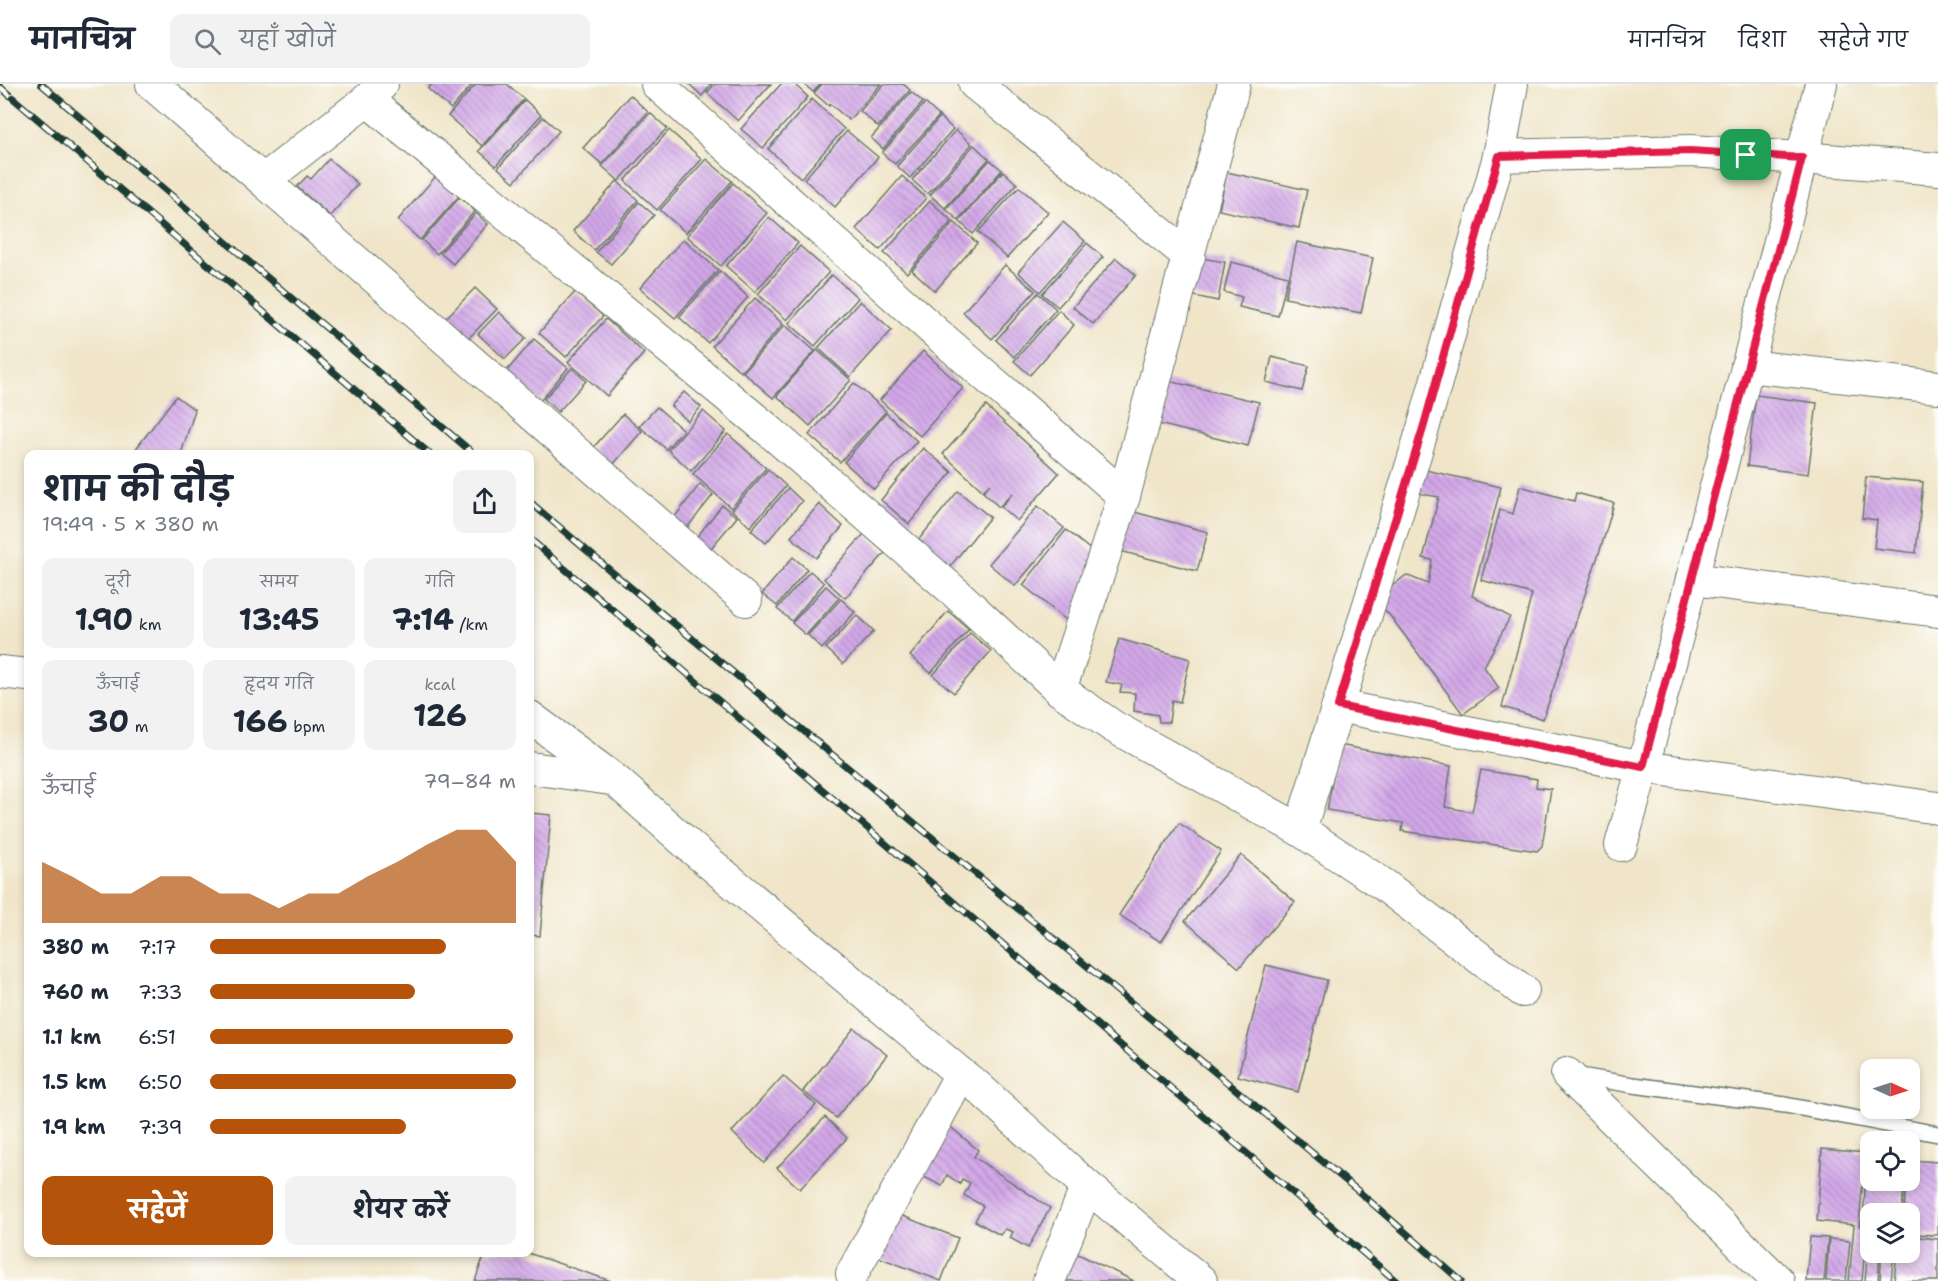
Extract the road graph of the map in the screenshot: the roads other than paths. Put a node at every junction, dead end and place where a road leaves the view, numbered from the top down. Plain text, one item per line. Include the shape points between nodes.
1 (152, 84) edge
2 (657, 84) edge
3 (975, 84) edge
4 (1234, 84) edge
5 (1512, 84) edge
6 (1821, 84) edge
7 (375, 92) edge
8 (1499, 156) junction
9 (1802, 158) junction
10 (1938, 169) edge
11 (264, 180) junction
12 (1189, 256) junction
13 (1747, 366) junction
14 (1938, 387) edge
15 (1124, 496) junction
16 (1692, 579) junction
17 (746, 600) dead end
18 (1938, 611) edge
19 (0, 672) edge
20 (24, 675) edge
21 (1060, 690) junction
22 (1338, 706) junction
23 (534, 720) edge
24 (1643, 767) junction
25 (534, 769) edge
26 (615, 780) junction
27 (1938, 808) edge
28 (1300, 830) junction
29 (1621, 845) dead end
30 (1523, 992) dead end
31 (961, 1074) junction
32 (1566, 1074) joint
33 (1938, 1134) edge
34 (1087, 1186) junction
35 (852, 1274) dead end
36 (1049, 1281) edge
37 (1201, 1281) edge
38 (1778, 1281) edge

1 - 11 street
2 - 15 street
3 - 12 street
4 - 12 street
5 - 8 street
6 - 9 street
7 - 11 street
7 - 21 street via 956,593
8 - 9 street via 1690,151
8 - 22 street via 1424,425
9 - 10 street
9 - 13 street
11 - 17 street
12 - 15 street
13 - 14 street
13 - 16 street
15 - 21 street
16 - 18 street
16 - 24 street
19 - 20 street
21 - 28 street via 1114,727
22 - 24 street
22 - 28 street
23 - 26 street
24 - 27 street
24 - 29 street
25 - 26 street
26 - 31 street
28 - 30 street via 1384,885
31 - 34 street
31 - 35 street
32 - 33 lane via 1785,1105
32 - 38 street
34 - 36 street
34 - 37 street

